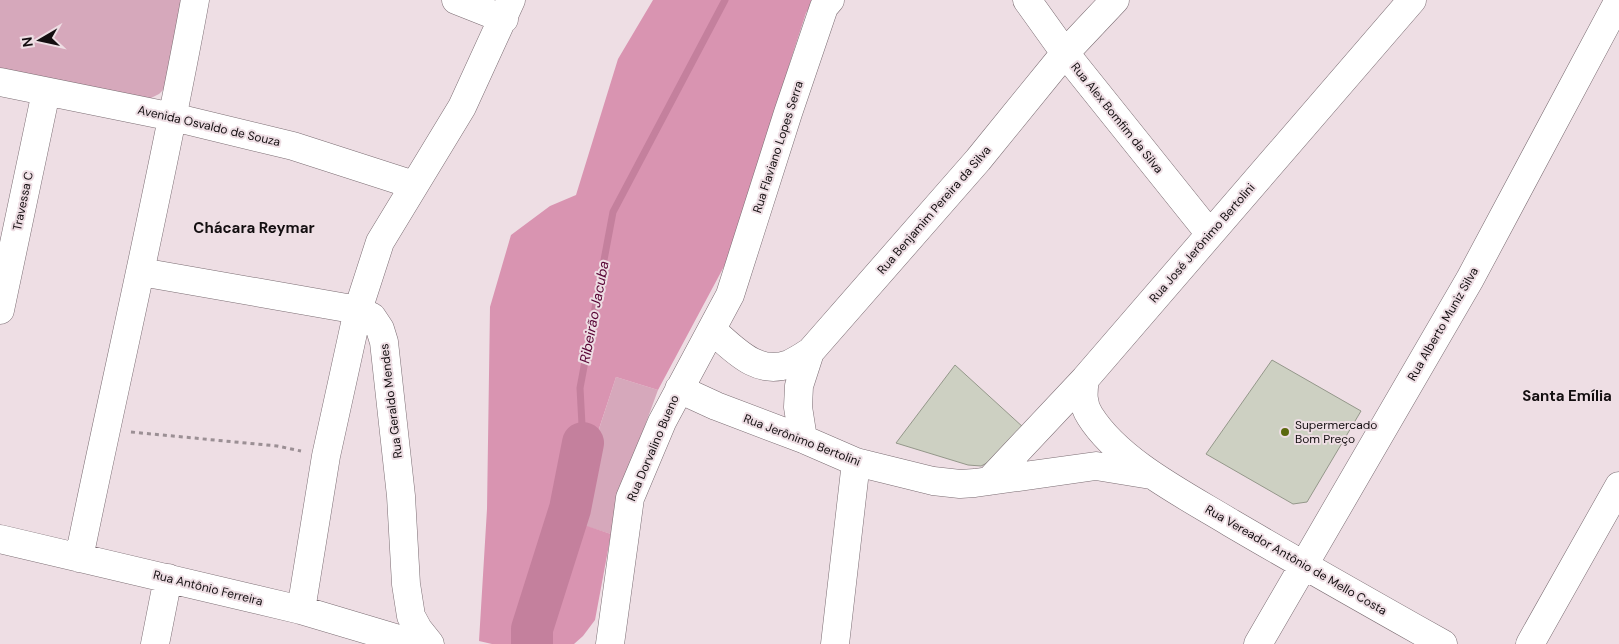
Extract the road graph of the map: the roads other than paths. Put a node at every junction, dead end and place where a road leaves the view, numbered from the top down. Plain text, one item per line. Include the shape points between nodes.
1 (195, 0) edge
2 (456, 0) edge
3 (830, 0) edge
4 (1027, 0) edge
5 (1115, 0) edge
6 (1412, 0) edge
7 (1618, 0) edge
8 (507, 9) edge
9 (1065, 53) junction
10 (0, 82) edge
11 (46, 92) junction
12 (173, 117) junction
13 (414, 185) junction
14 (1210, 234) junction
15 (141, 272) junction
16 (730, 295) joint
17 (0, 310) edge
18 (358, 310) junction
19 (712, 330) junction
20 (810, 352) junction
21 (1085, 379) junction
22 (679, 389) junction
23 (802, 439) junction
24 (856, 462) junction
25 (1151, 475) junction
26 (989, 481) junction
27 (1619, 486) edge
28 (0, 539) edge
29 (78, 558) junction
30 (1302, 565) junction
31 (168, 578) junction
32 (301, 610) junction
33 (155, 644) edge
34 (415, 644) edge
35 (430, 644) edge
36 (610, 644) edge
37 (834, 644) edge
38 (1258, 644) edge
39 (1443, 644) edge
40 (1530, 644) edge

1 - 12 street
2 - 8 street
3 - 16 street, Rua Flaviano Lopes Serra via 824,7 788,113
4 - 9 street, Rua Alex Bomfim da Silva
5 - 9 street, Rua Benjamim Pereira da Silva
6 - 14 street, Rua José Jerônimo Bertolini
7 - 30 street, Rua Alberto Muniz Silva via 1470,278
8 - 13 street via 462,107
9 - 14 street, Rua Alex Bomfim da Silva
9 - 20 street, Rua Benjamim Pereira da Silva via 978,160
10 - 11 street, Avenida Osvaldo de Souza
11 - 12 street, Avenida Osvaldo de Souza
11 - 17 street, Travessa C
12 - 13 street, Avenida Osvaldo de Souza via 293,146
12 - 15 street
13 - 18 street via 380,242
14 - 21 street, Rua José Jerônimo Bertolini
15 - 18 street
15 - 29 street
16 - 19 street, Rua Dorvalino Bueno
18 - 32 street via 326,456
18 - 35 street, Rua Geraldo Mendes via 372,317 384,342 401,496 406,584 411,616
19 - 20 street via 756,365 772,368 789,364
19 - 22 street, Rua Dorvalino Bueno
20 - 23 street, Rua Benjamim Pereira da Silva via 799,386
21 - 25 street, Rua Vereador Antônio de Mello Costa via 1083,396 1089,414 1106,436
21 - 26 street, Rua José Jerônimo Bertolini
22 - 23 street, Rua Jerônimo Bertolini
22 - 36 street, Rua Dorvalino Bueno via 630,498
23 - 24 street, Rua Jerônimo Bertolini
24 - 26 street, Rua Jerônimo Bertolini via 933,481 960,484
24 - 37 street
25 - 26 street, Rua Vereador Antônio de Mello Costa via 1096,466
25 - 30 street, Rua Vereador Antônio de Mello Costa
27 - 40 street
28 - 29 street, Rua Antônio Ferreira
29 - 31 street, Rua Antônio Ferreira
30 - 38 street, Rua Alberto Muniz Silva
30 - 39 street, Rua Vereador Antônio de Mello Costa
31 - 32 street, Rua Antônio Ferreira
31 - 33 street
32 - 34 street, Rua Antônio Ferreira

